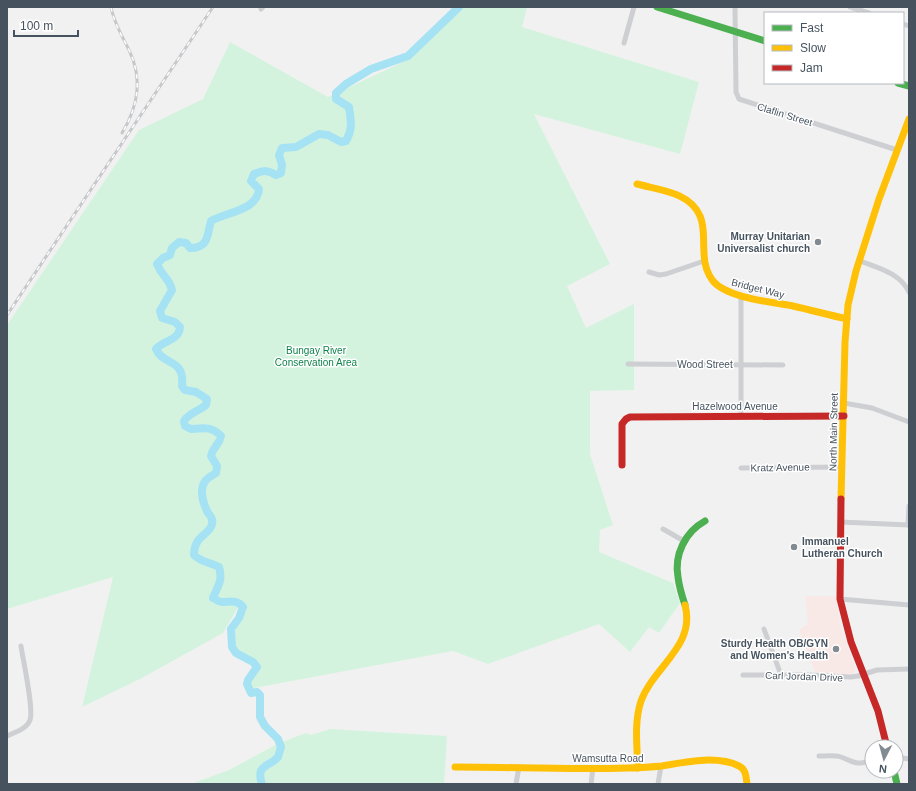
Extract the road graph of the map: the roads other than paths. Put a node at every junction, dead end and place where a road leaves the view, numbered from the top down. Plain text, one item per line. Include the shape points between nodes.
1 (634, 7) edge
2 (657, 7) edge
3 (735, 7) edge
4 (850, 7) edge
5 (866, 12) edge
6 (735, 32) junction
7 (764, 41) edge
8 (624, 42) dead end
9 (909, 119) edge
10 (897, 150) junction
11 (637, 184) dead end
12 (704, 261) junction
13 (860, 261) junction
14 (649, 272) dead end
15 (909, 292) edge
16 (741, 295) junction
17 (846, 319) junction
18 (628, 364) dead end
19 (741, 364) junction
20 (783, 365) dead end
21 (844, 403) junction
22 (741, 416) junction
23 (844, 416) junction
24 (909, 422) edge
25 (622, 465) dead end
26 (842, 467) junction
27 (741, 468) dead end
28 (909, 506) edge
29 (705, 521) dead end
30 (840, 522) junction
31 (909, 525) edge
32 (663, 529) dead end
33 (684, 541) junction
34 (840, 599) junction
35 (909, 605) edge
36 (764, 629) dead end
37 (21, 646) dead end
38 (909, 669) edge
39 (743, 674) dead end
40 (864, 674) junction
41 (782, 675) junction
42 (7, 736) edge
43 (885, 739) edge
44 (819, 756) dead end
45 (864, 763) edge
46 (661, 766) junction
47 (455, 767) dead end
48 (519, 767) junction
49 (593, 768) junction
50 (638, 768) junction
51 (516, 784) edge
52 (591, 784) edge
53 (658, 784) edge
54 (746, 784) edge

1 - 8 street
2 - 6 street
3 - 6 street
4 - 5 street
6 - 7 street
6 - 10 street, Claflin Street via 736,92 739,99
9 - 10 street, North Main Street
10 - 13 street, North Main Street
11 - 12 street, Bridget Way via 684,198 695,207 703,223
12 - 14 street via 666,274
12 - 16 street, Bridget Way via 714,282
13 - 15 street via 892,274 902,281
13 - 17 street, North Main Street
16 - 17 street, Bridget Way
16 - 19 street
17 - 21 street, North Main Street
18 - 19 street, Wood Street
19 - 20 street, Wood Street
19 - 22 street
21 - 23 street, North Main Street
21 - 24 street via 872,408
22 - 23 street, Hazelwood Avenue
22 - 25 street, Hazelwood Avenue via 626,419 622,424
23 - 26 street, North Main Street
26 - 27 street, Kratz Avenue
26 - 30 street, North Main Street
28 - 31 street
29 - 33 street via 697,525
30 - 31 street
30 - 34 street, North Main Street
32 - 33 street
33 - 50 street via 676,566 687,627 639,706
34 - 35 street
34 - 40 street, North Main Street via 851,642
36 - 41 street
37 - 42 street via 30,702 30,720 24,727
38 - 40 street, Carl Jordan Drive via 882,669
39 - 41 street, Carl Jordan Drive
40 - 41 street, Carl Jordan Drive via 851,677
40 - 43 street, North Main Street
44 - 45 street via 842,757 853,763
46 - 50 street, Wamsutta Road
46 - 53 street
46 - 54 street, Wamsutta Road via 690,760 736,764 746,772
47 - 48 street, Wamsutta Road
48 - 49 street, Wamsutta Road
48 - 51 street
49 - 50 street, Wamsutta Road
49 - 52 street

